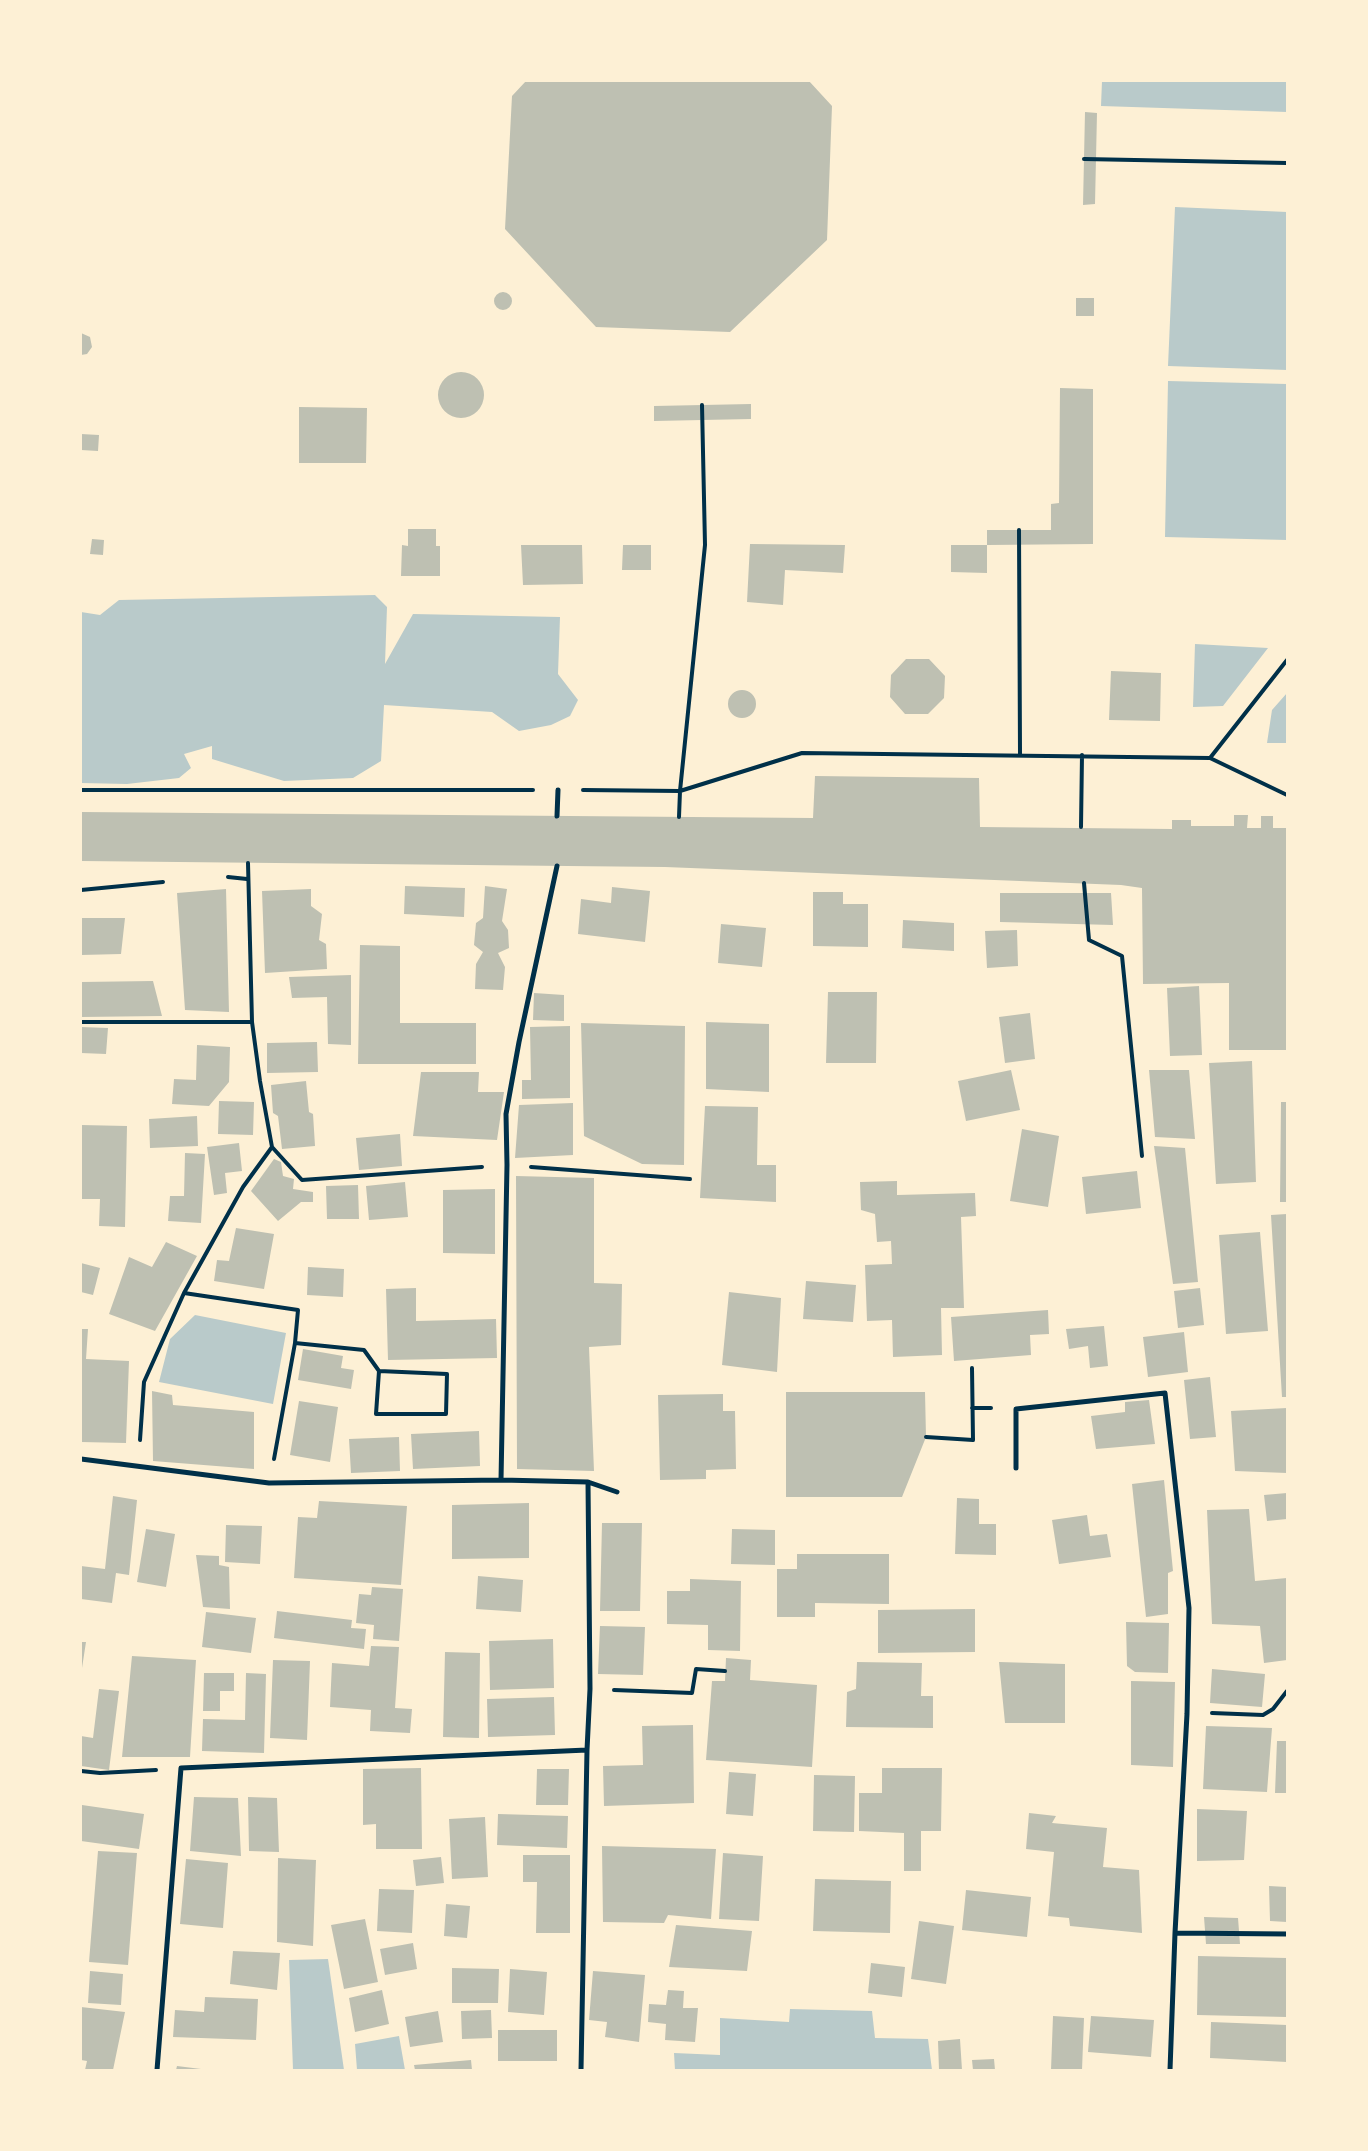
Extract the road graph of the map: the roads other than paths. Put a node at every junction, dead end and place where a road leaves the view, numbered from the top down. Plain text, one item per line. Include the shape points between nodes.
1 (558, 790) road end
2 (557, 816) dead end
3 (557, 866) dead end
4 (81, 1459) edge
5 (1016, 1468) dead end
6 (501, 1480) junction
7 (588, 1482) junction
8 (617, 1492) dead end
9 (587, 1750) junction
10 (1175, 1933) junction
11 (1287, 1934) edge
12 (157, 2070) edge
13 (581, 2070) edge
14 (1170, 2070) edge

1 - 2 street
3 - 6 street via 506,1114
4 - 6 street via 269,1483
5 - 10 street via 1016,1408 1165,1393 1189,1608
6 - 7 street
7 - 8 street
7 - 9 street
9 - 12 street via 181,1768
9 - 13 street
10 - 11 street
10 - 14 street

